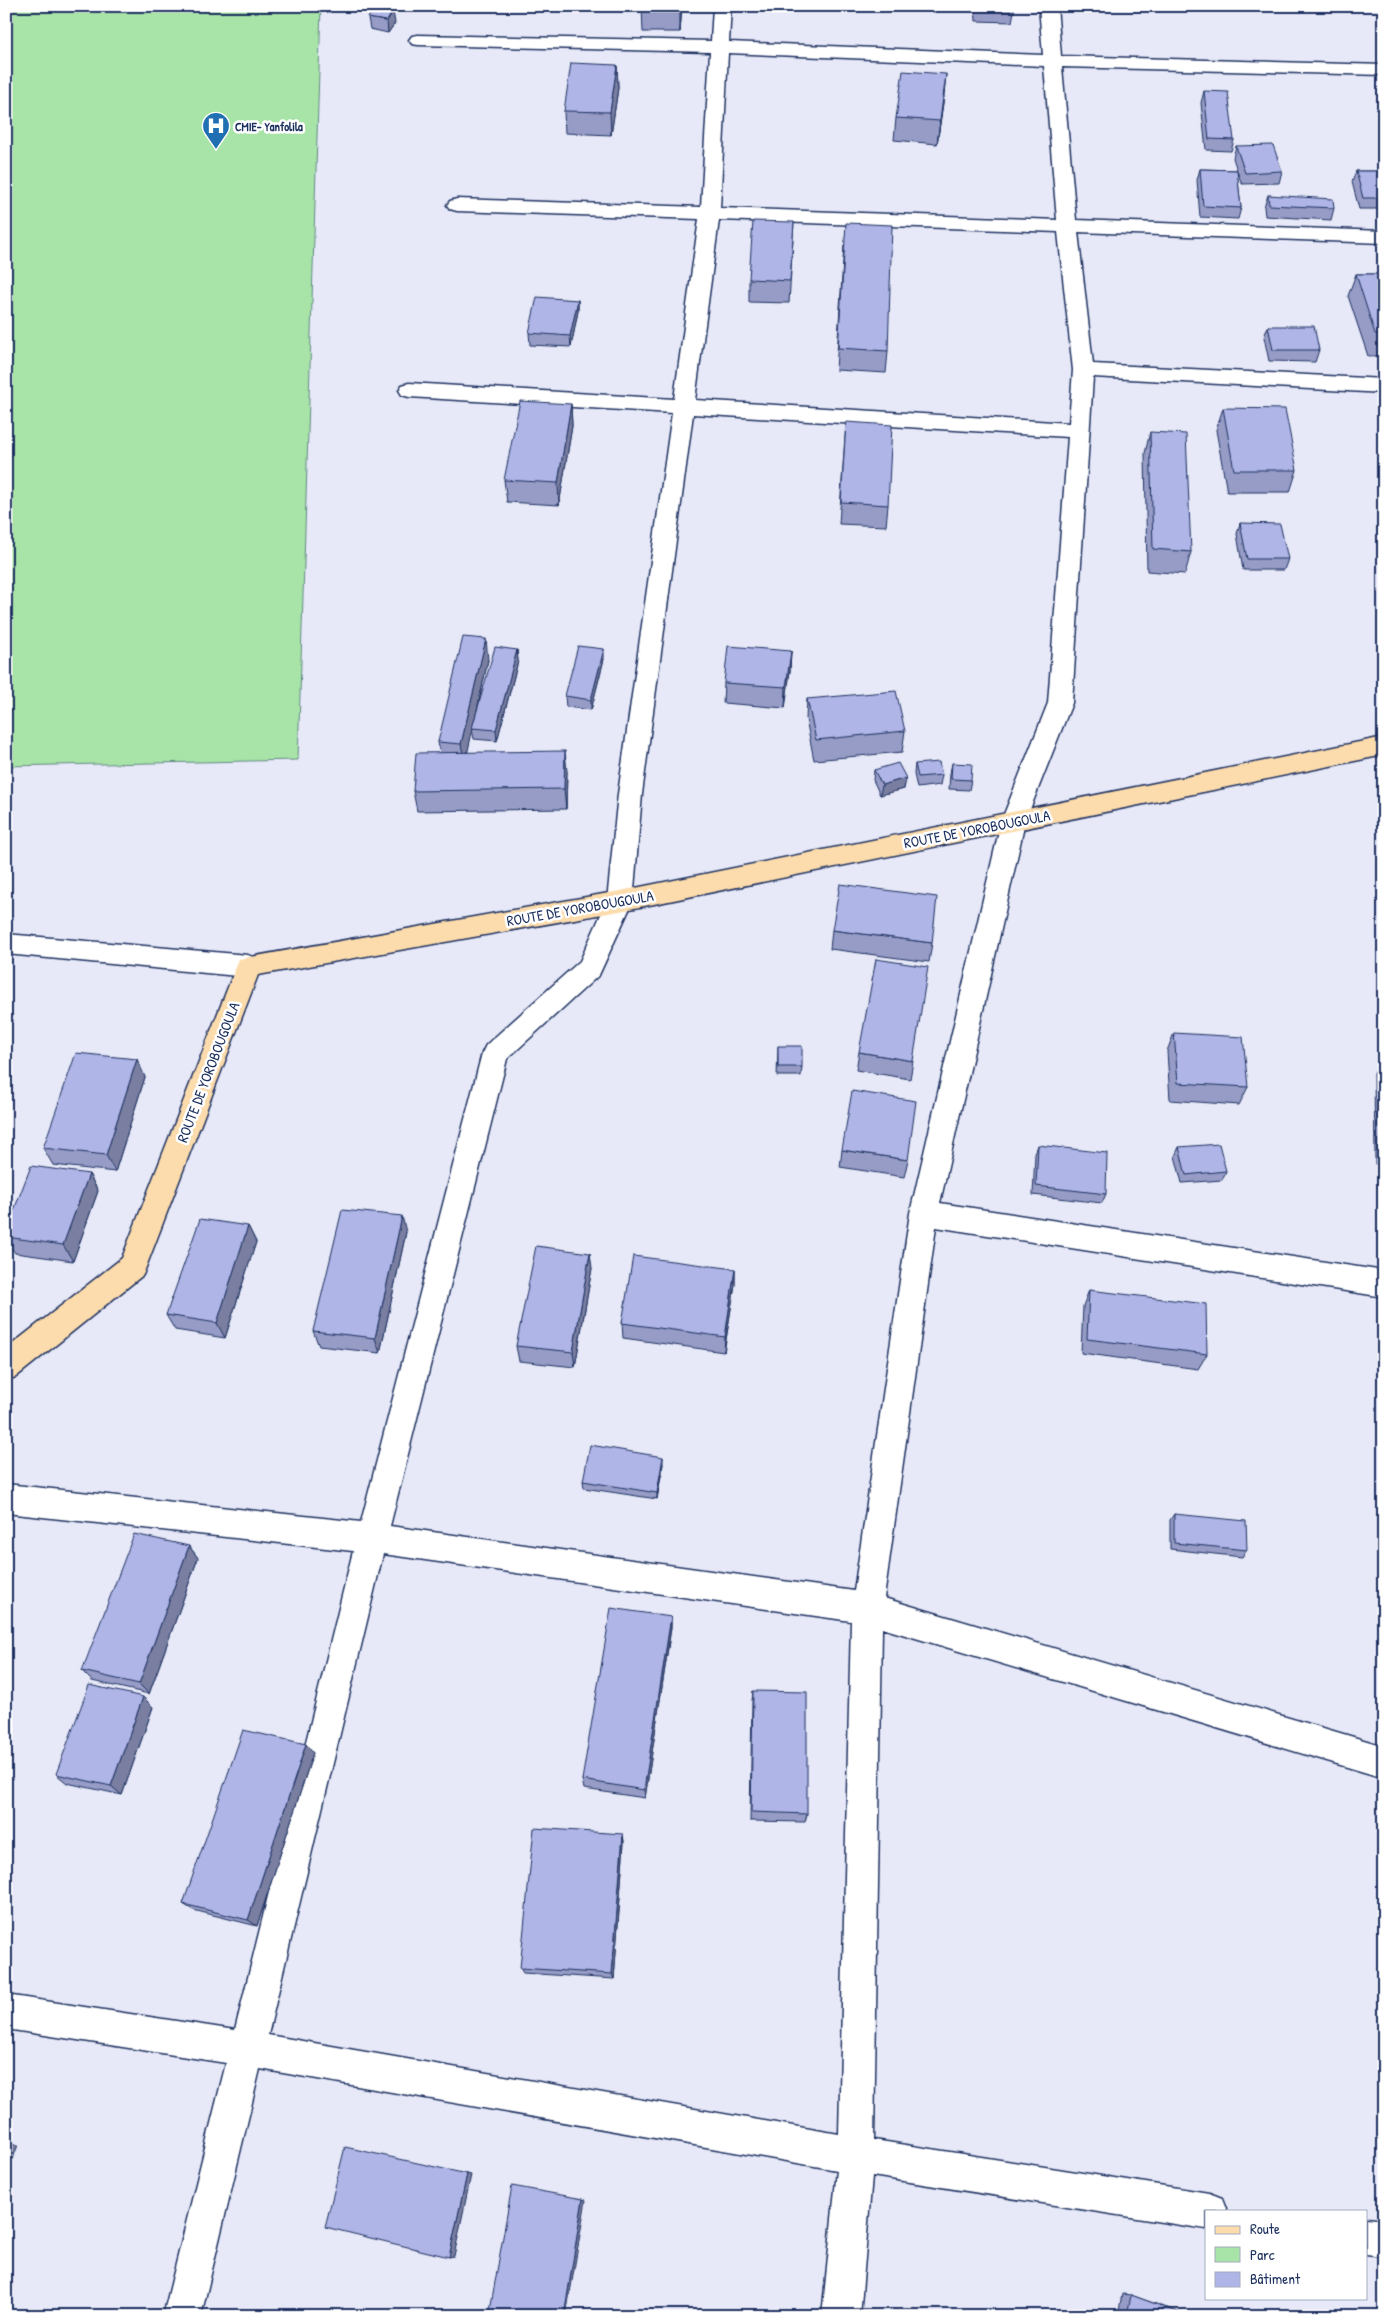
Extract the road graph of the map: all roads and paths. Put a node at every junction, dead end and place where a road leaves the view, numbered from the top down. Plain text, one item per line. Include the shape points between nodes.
1 (722, 6) edge
2 (1048, 6) edge
3 (418, 40) dead end
4 (720, 47) junction
5 (1052, 61) junction
6 (1384, 70) edge
7 (456, 205) dead end
8 (710, 213) junction
9 (1067, 226) junction
10 (1384, 237) edge
11 (1083, 370) junction
12 (1384, 386) edge
13 (409, 390) dead end
14 (683, 406) junction
15 (1079, 432) junction
16 (1384, 746) edge
17 (1013, 822) junction
18 (620, 901) junction
19 (6, 944) edge
20 (248, 966) junction
21 (924, 1213) junction
22 (1384, 1284) edge
23 (6, 1367) edge
24 (6, 1498) edge
25 (372, 1538) junction
26 (867, 1608) junction
27 (1384, 1762) edge
28 (6, 2012) edge
29 (247, 2049) junction
30 (856, 2155) junction
31 (1205, 2210) edge
32 (1368, 2236) edge
33 (1384, 2238) edge
34 (182, 2316) edge
35 (841, 2316) edge

1 - 4 street
2 - 5 street
3 - 4 street
4 - 5 street
4 - 8 street
5 - 6 street
5 - 9 street
7 - 8 street
8 - 9 street
8 - 14 street
9 - 10 street
9 - 11 street
11 - 12 street
11 - 15 street
13 - 14 street
14 - 15 street
14 - 18 street via 630,794
15 - 17 street via 1060,703
16 - 17 main road, ROUTE DE YOROBOUGOULA
17 - 18 main road, ROUTE DE YOROBOUGOULA
17 - 21 street
18 - 20 main road, ROUTE DE YOROBOUGOULA
18 - 25 street via 590,968 495,1053
19 - 20 street
20 - 23 main road, ROUTE DE YOROBOUGOULA via 133,1266
21 - 22 street
21 - 26 street
24 - 25 street
25 - 26 street
25 - 29 street
26 - 27 street
26 - 30 street
28 - 29 street
29 - 30 street
29 - 34 street
30 - 31 street
30 - 35 street
32 - 33 street

